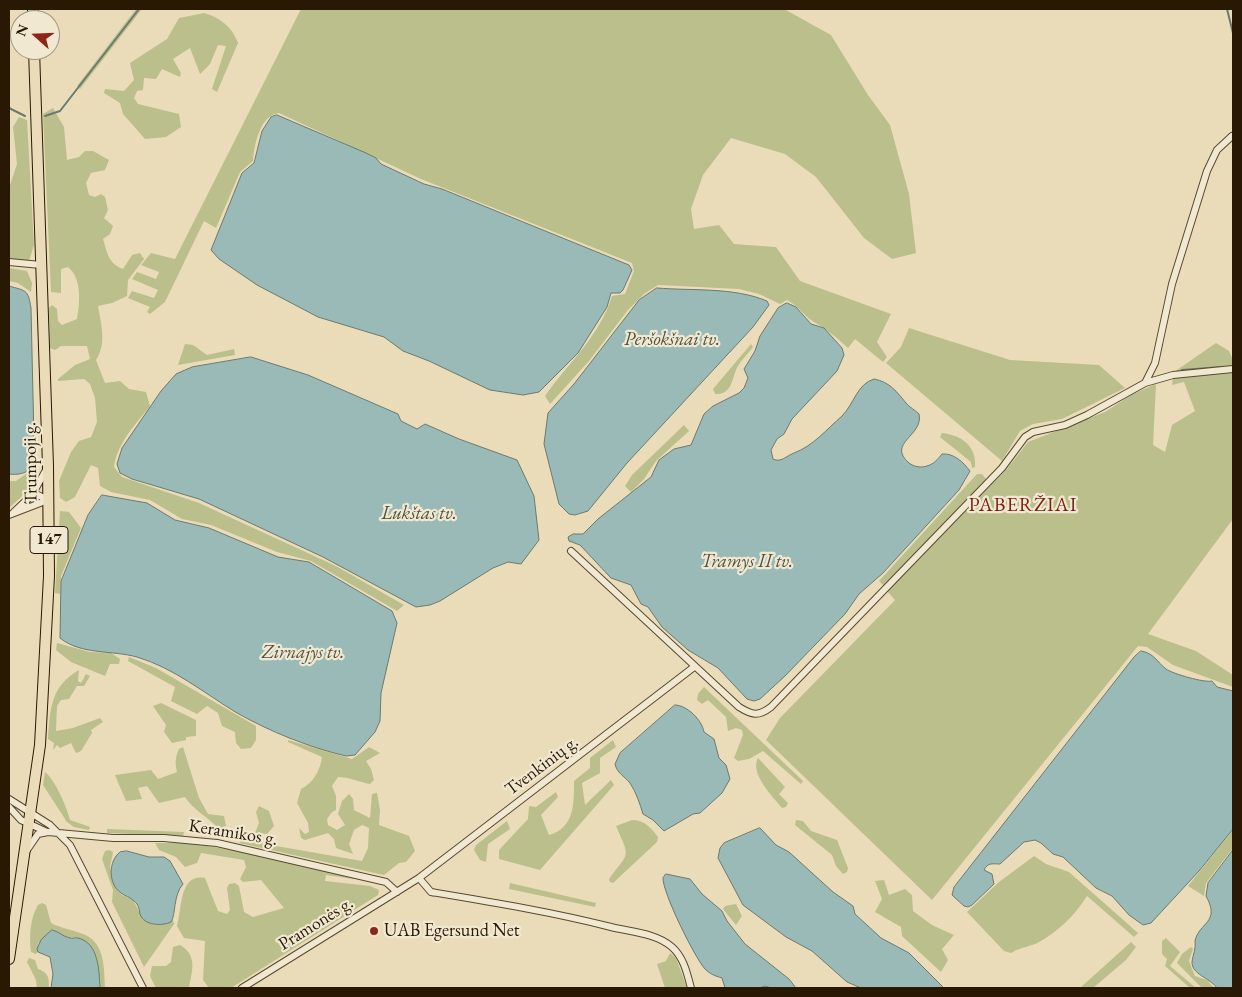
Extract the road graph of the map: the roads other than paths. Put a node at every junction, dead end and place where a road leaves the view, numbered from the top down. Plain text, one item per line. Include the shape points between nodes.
1 (34, 60) edge
2 (1232, 136) dead end
3 (9, 262) edge
4 (41, 265) junction
5 (1233, 370) edge
6 (1145, 384) junction
7 (48, 466) junction
8 (32, 494) junction
9 (48, 500) junction
10 (11, 513) edge
11 (571, 551) dead end
12 (694, 667) junction
13 (9, 799) edge
14 (9, 807) edge
15 (29, 819) junction
16 (48, 832) junction
17 (59, 832) junction
18 (24, 855) junction
19 (418, 878) junction
20 (406, 886) joint
21 (397, 892) junction
22 (9, 959) edge
23 (143, 988) edge
24 (242, 988) edge
25 (691, 988) edge

1 - 4 main road, Trumpoji g. / 147
2 - 6 street via 1210,161 1172,284 1152,374
3 - 4 street
4 - 7 main road, Trumpoji g. / 147
5 - 6 street via 1173,375
6 - 12 street via 1066,425 1033,432 1025,437 1002,468 764,713 751,714 739,707
7 - 8 street
7 - 9 main road, Trumpoji g. / 147
8 - 9 street
8 - 10 street
9 - 10 street
9 - 15 main road, Trumpoji g. / 147 via 45,665 40,745
11 - 12 street
12 - 19 street, Tvenkinių g.
13 - 15 street
14 - 15 street
15 - 16 street
15 - 17 street
15 - 18 main road, Trumpoji g. / 147
16 - 17 street
16 - 18 street via 38,834
17 - 21 street, Keramikos g. via 232,845 386,882
17 - 23 street via 70,845
18 - 22 main road, Trumpoji g. / 147
19 - 20 street, Tvenkinių g.
19 - 25 street via 431,892 587,920 658,938 679,955
20 - 21 street, Pramonės g.
21 - 24 street, Pramonės g.

